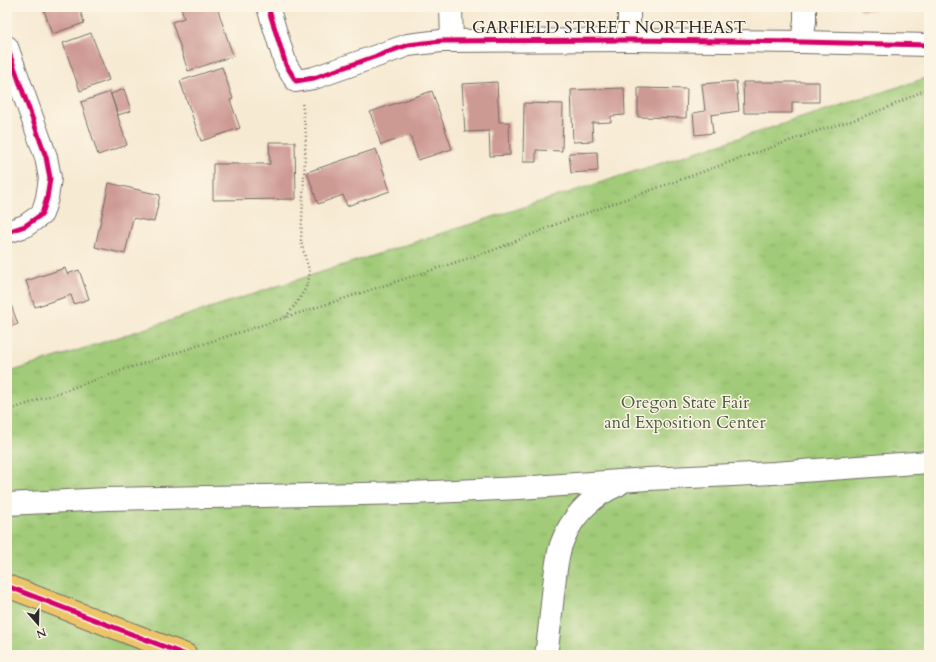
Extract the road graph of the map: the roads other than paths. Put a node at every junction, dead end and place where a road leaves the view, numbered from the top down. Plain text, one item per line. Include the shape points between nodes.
1 (268, 7) edge
2 (451, 7) edge
3 (629, 7) edge
4 (805, 7) edge
5 (629, 40) junction
6 (452, 41) junction
7 (802, 42) junction
8 (929, 45) edge
9 (7, 47) edge
10 (7, 232) edge
11 (929, 462) edge
12 (626, 481) junction
13 (7, 504) edge
14 (7, 586) edge
15 (186, 655) edge
16 (546, 655) edge

1 - 6 street, GARFIELD STREET NORTHEAST via 286,65 296,81 314,78 408,45
2 - 6 street
3 - 5 street
4 - 7 street
5 - 6 street, GARFIELD STREET NORTHEAST
5 - 7 street, GARFIELD STREET NORTHEAST
7 - 8 street, GARFIELD STREET NORTHEAST
9 - 10 street via 46,157 50,178 42,214 25,226
11 - 12 street
12 - 13 street via 411,493
12 - 16 street via 589,501 574,519 561,546
14 - 15 main road

